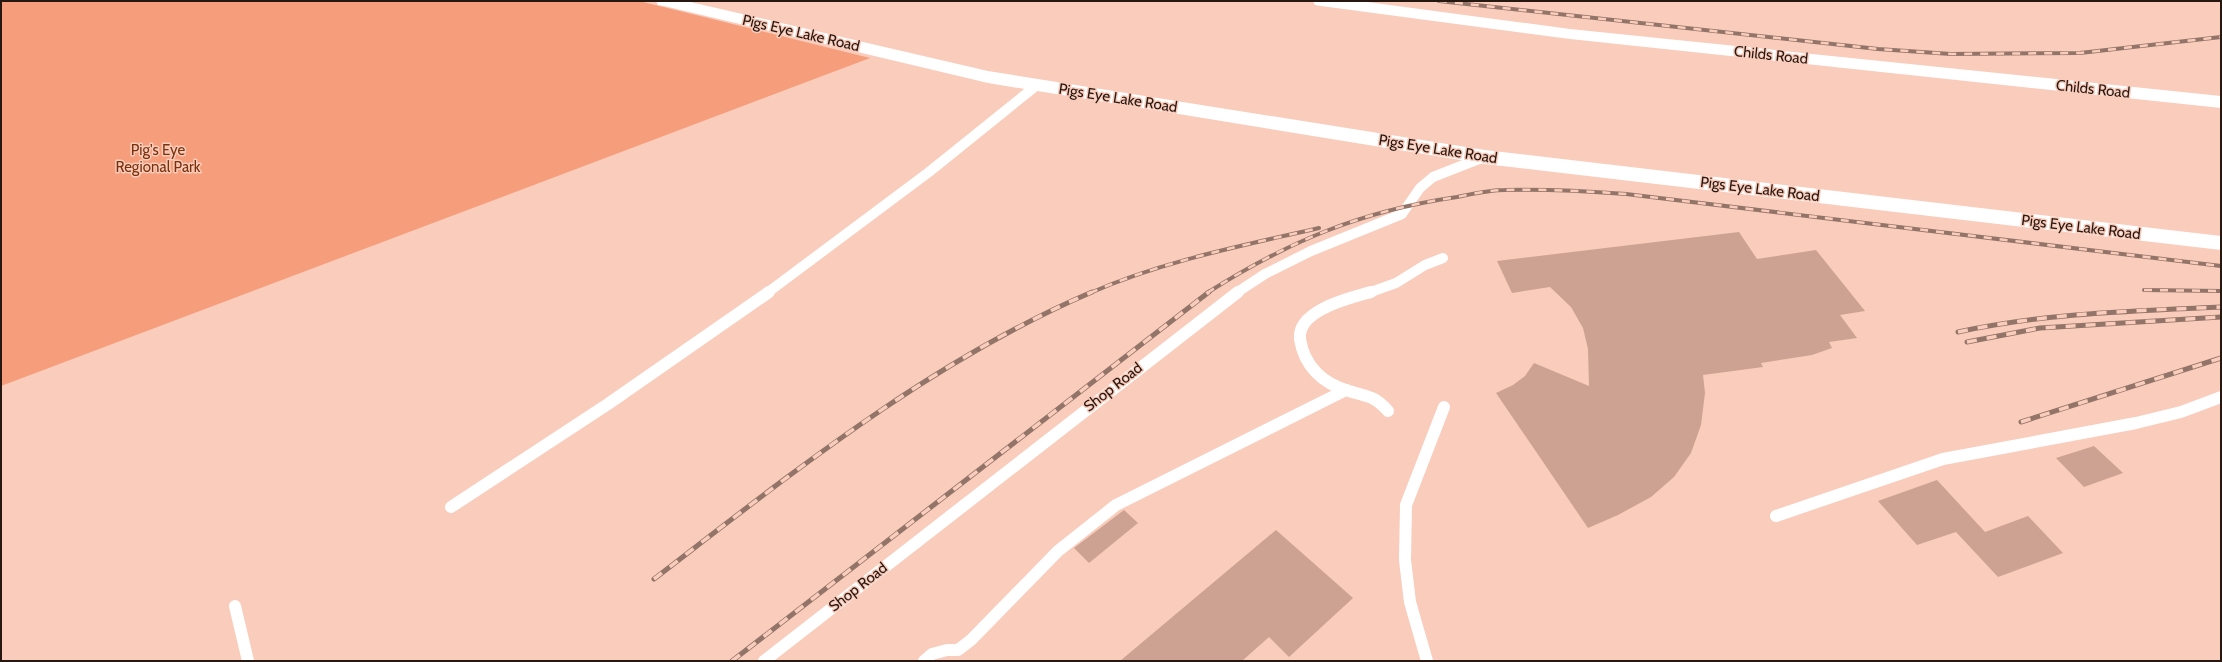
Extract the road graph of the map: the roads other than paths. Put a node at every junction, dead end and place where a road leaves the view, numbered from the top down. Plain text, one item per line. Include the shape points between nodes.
1 (664, 1) edge
2 (1321, 1) edge
3 (1037, 85) junction
4 (2221, 102) edge
5 (1485, 157) junction
6 (2221, 244) edge
7 (1443, 258) dead end
8 (1346, 390) junction
9 (2221, 397) edge
10 (1444, 407) dead end
11 (1388, 411) dead end
12 (451, 507) dead end
13 (1776, 516) dead end
14 (235, 606) dead end
15 (248, 661) edge
16 (764, 661) edge
17 (924, 661) edge
18 (1427, 661) edge

1 - 3 street, Pigs Eye Lake Road via 988,77
2 - 4 street, Childs Road via 1570,34
3 - 5 street, Pigs Eye Lake Road
3 - 12 lane via 979,134 765,296 519,464
5 - 6 street, Pigs Eye Lake Road
5 - 16 lane, Shop Road via 1433,177 1420,188 1402,214 1311,251 1265,274 1229,298
7 - 8 lane via 1421,267 1409,277 1392,285 1322,310 1302,325 1299,332 1302,353 1308,365 1319,375
8 - 11 lane via 1379,399
8 - 17 lane via 1116,505 1096,518 1054,554 971,640 958,650 932,654
9 - 13 lane via 2181,412 2136,423 1943,459
10 - 18 lane via 1406,505 1405,560 1410,602
14 - 15 lane

